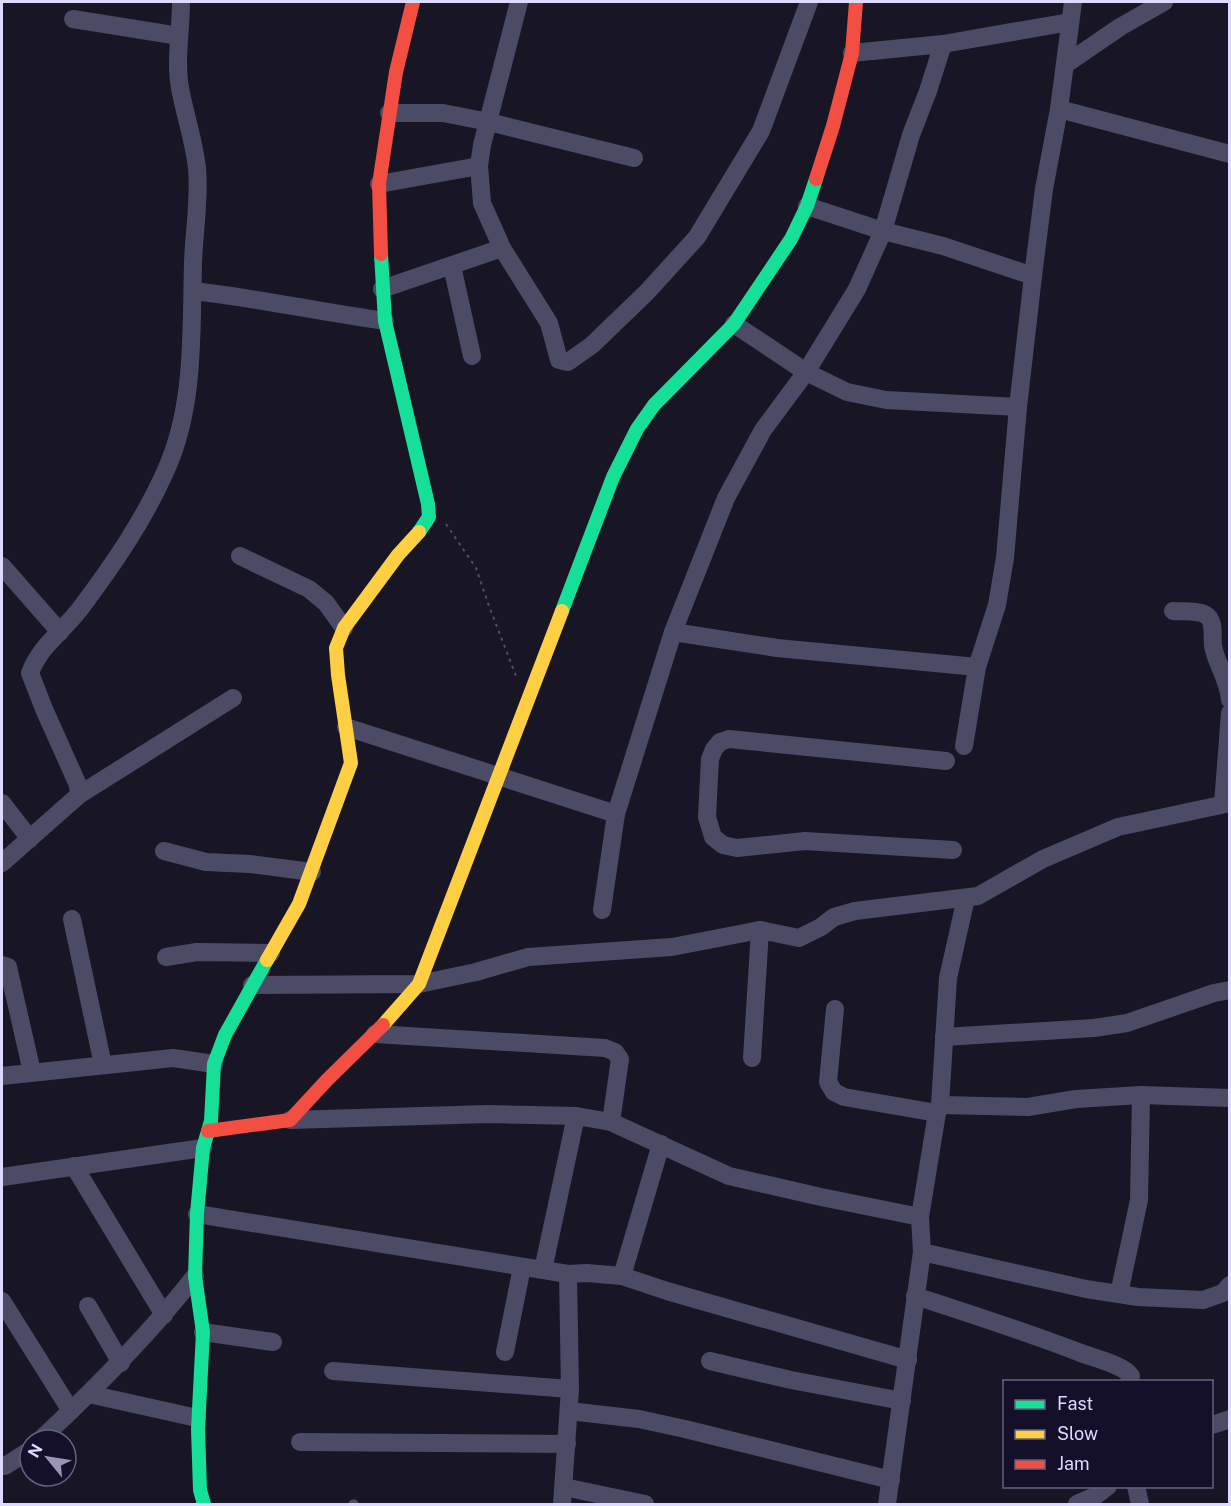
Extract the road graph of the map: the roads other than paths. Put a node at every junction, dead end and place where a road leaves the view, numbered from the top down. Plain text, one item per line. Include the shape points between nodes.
1 (181, 2) edge
2 (412, 2) edge
3 (519, 2) edge
4 (809, 2) edge
5 (856, 2) edge
6 (1073, 2) edge
7 (1164, 2) edge
8 (73, 19) dead end
9 (1070, 22) junction
10 (179, 36) junction
11 (943, 44) junction
12 (852, 53) junction
13 (1066, 64) junction
14 (1059, 109) junction
15 (389, 113) junction
16 (489, 122) junction
17 (1230, 154) edge
18 (634, 158) dead end
19 (479, 166) junction
20 (379, 184) junction
21 (807, 206) junction
22 (883, 231) junction
23 (502, 248) junction
24 (452, 266) junction
25 (1033, 276) junction
26 (382, 290) junction
27 (193, 291) junction
28 (385, 321) junction
29 (734, 324) junction
30 (472, 356) dead end
31 (806, 372) junction
32 (1018, 407) junction
33 (240, 556) dead end
34 (2, 566) edge
35 (1173, 611) dead end
36 (344, 628) junction
37 (60, 632) junction
38 (673, 632) junction
39 (976, 667) junction
40 (233, 698) dead end
41 (1230, 700) edge
42 (1230, 713) edge
43 (345, 727) junction
44 (964, 746) dead end
45 (946, 761) dead end
46 (499, 778) junction
47 (79, 795) junction
48 (2, 803) edge
49 (1226, 803) edge
50 (616, 814) junction
51 (30, 839) junction
52 (952, 850) dead end
53 (164, 851) dead end
54 (2, 863) edge
55 (312, 872) junction
56 (966, 898) junction
57 (602, 910) dead end
58 (72, 920) dead end
59 (760, 930) junction
60 (271, 953) junction
61 (166, 957) dead end
62 (2, 965) edge
63 (419, 984) junction
64 (252, 985) junction
65 (1230, 990) edge
66 (836, 1009) dead end
67 (375, 1034) junction
68 (944, 1037) junction
69 (752, 1058) dead end
70 (214, 1064) junction
71 (104, 1065) junction
72 (32, 1072) junction
73 (2, 1076) edge
74 (1141, 1095) junction
75 (1230, 1098) edge
76 (938, 1109) junction
77 (576, 1116) junction
78 (290, 1120) junction
79 (611, 1122) junction
80 (205, 1139) junction
81 (661, 1144) junction
82 (74, 1166) junction
83 (2, 1177) edge
84 (197, 1214) junction
85 (920, 1216) junction
86 (922, 1252) junction
87 (522, 1267) junction
88 (543, 1270) junction
89 (568, 1274) junction
90 (195, 1276) junction
91 (622, 1276) junction
92 (1230, 1285) edge
93 (1119, 1294) junction
94 (915, 1296) junction
95 (2, 1301) edge
96 (88, 1306) dead end
97 (164, 1315) junction
98 (203, 1332) junction
99 (273, 1342) dead end
100 (505, 1352) dead end
101 (908, 1360) junction
102 (710, 1361) dead end
103 (121, 1363) junction
104 (333, 1371) dead end
105 (1130, 1380) edge
106 (570, 1389) junction
107 (89, 1394) junction
108 (902, 1401) junction
109 (71, 1411) junction
110 (569, 1411) junction
111 (197, 1418) junction
112 (1230, 1419) edge
113 (1213, 1425) edge
114 (53, 1428) edge
115 (300, 1442) dead end
116 (567, 1444) junction
117 (18, 1456) edge
118 (3, 1464) edge
119 (891, 1480) junction
120 (1105, 1488) edge
121 (1136, 1488) edge
122 (563, 1496) edge
123 (204, 1504) edge
124 (645, 1504) edge
125 (888, 1504) edge
126 (1077, 1504) edge
127 (1140, 1504) edge

1 - 10 street
2 - 15 street
3 - 16 street
4 - 23 street via 761,131 697,237 592,345 568,362 559,360 549,323
5 - 12 street
6 - 9 street
7 - 13 street
8 - 10 street
9 - 11 street
9 - 13 street
10 - 27 street via 179,86 190,128 199,198
11 - 12 street
11 - 22 street
12 - 21 street
13 - 14 street
14 - 17 street
14 - 25 street
15 - 16 street via 443,113
15 - 20 street
16 - 18 street
16 - 19 street
19 - 20 street
19 - 23 street via 482,203
20 - 26 street
21 - 22 street
21 - 29 street via 791,239
22 - 25 street
22 - 31 street via 857,289
23 - 24 street
24 - 26 street
24 - 30 street
25 - 32 street
26 - 28 street
27 - 28 street
27 - 37 street via 182,424 166,469 123,549
28 - 36 street via 429,518
29 - 31 street
29 - 46 street via 654,405 637,429 613,477
31 - 32 street via 847,392 886,400
31 - 38 street via 763,430 726,498
32 - 39 street via 1005,558 997,605
33 - 36 street via 309,589 326,603
34 - 37 street
35 - 41 street via 1208,616
36 - 43 street via 336,648
37 - 47 street via 40,652 30,673
38 - 39 street via 777,648
38 - 50 street
39 - 44 street
40 - 47 street
42 - 49 street
43 - 46 street
43 - 55 street via 351,763
45 - 52 street via 729,739 720,742 710,759 707,817 713,837 723,845 737,848 805,841
46 - 50 street
46 - 63 street
47 - 51 street
48 - 51 street
49 - 56 street via 1118,827 1043,859 978,896
50 - 57 street
51 - 54 street
53 - 55 street via 206,862
55 - 60 street
56 - 59 street via 855,911 834,917 799,938
56 - 68 street via 948,978
58 - 71 street
59 - 63 street via 672,947 528,957
59 - 69 street
60 - 61 street via 197,952
60 - 64 street
62 - 72 street via 8,967
63 - 64 street
63 - 67 street
64 - 70 street
65 - 68 street via 1127,1023
66 - 76 street via 828,1082 834,1092 844,1097
67 - 78 street
67 - 79 street via 605,1048 620,1059
68 - 76 street
70 - 71 street via 173,1058
70 - 80 street via 211,1121
71 - 72 street
72 - 73 street
74 - 75 street
74 - 76 street via 1028,1107
74 - 93 street via 1139,1200
76 - 85 street
77 - 78 street via 489,1114
77 - 79 street
77 - 88 street
78 - 80 street
79 - 81 street
80 - 82 street
80 - 84 street
81 - 85 street via 729,1176
81 - 91 street
82 - 83 street
82 - 97 street
84 - 87 street
84 - 90 street
85 - 86 street
86 - 93 street
86 - 94 street
87 - 88 street
87 - 100 street
88 - 89 street
89 - 91 street
89 - 106 street
90 - 97 street
90 - 98 street
91 - 101 street
92 - 93 street via 1223,1293 1203,1300
94 - 101 street
94 - 105 street via 1012,1326 1101,1360 1127,1371
95 - 109 street
96 - 103 street
97 - 103 street
98 - 99 street
98 - 111 street
101 - 108 street
102 - 108 street
103 - 107 street
104 - 106 street
106 - 110 street
107 - 109 street
107 - 111 street
108 - 119 street
109 - 114 street
110 - 116 street
110 - 119 street via 674,1426
111 - 123 street
112 - 113 street
115 - 116 street
116 - 122 street
117 - 118 street
119 - 125 street
120 - 126 street
121 - 127 street
122 - 124 street

